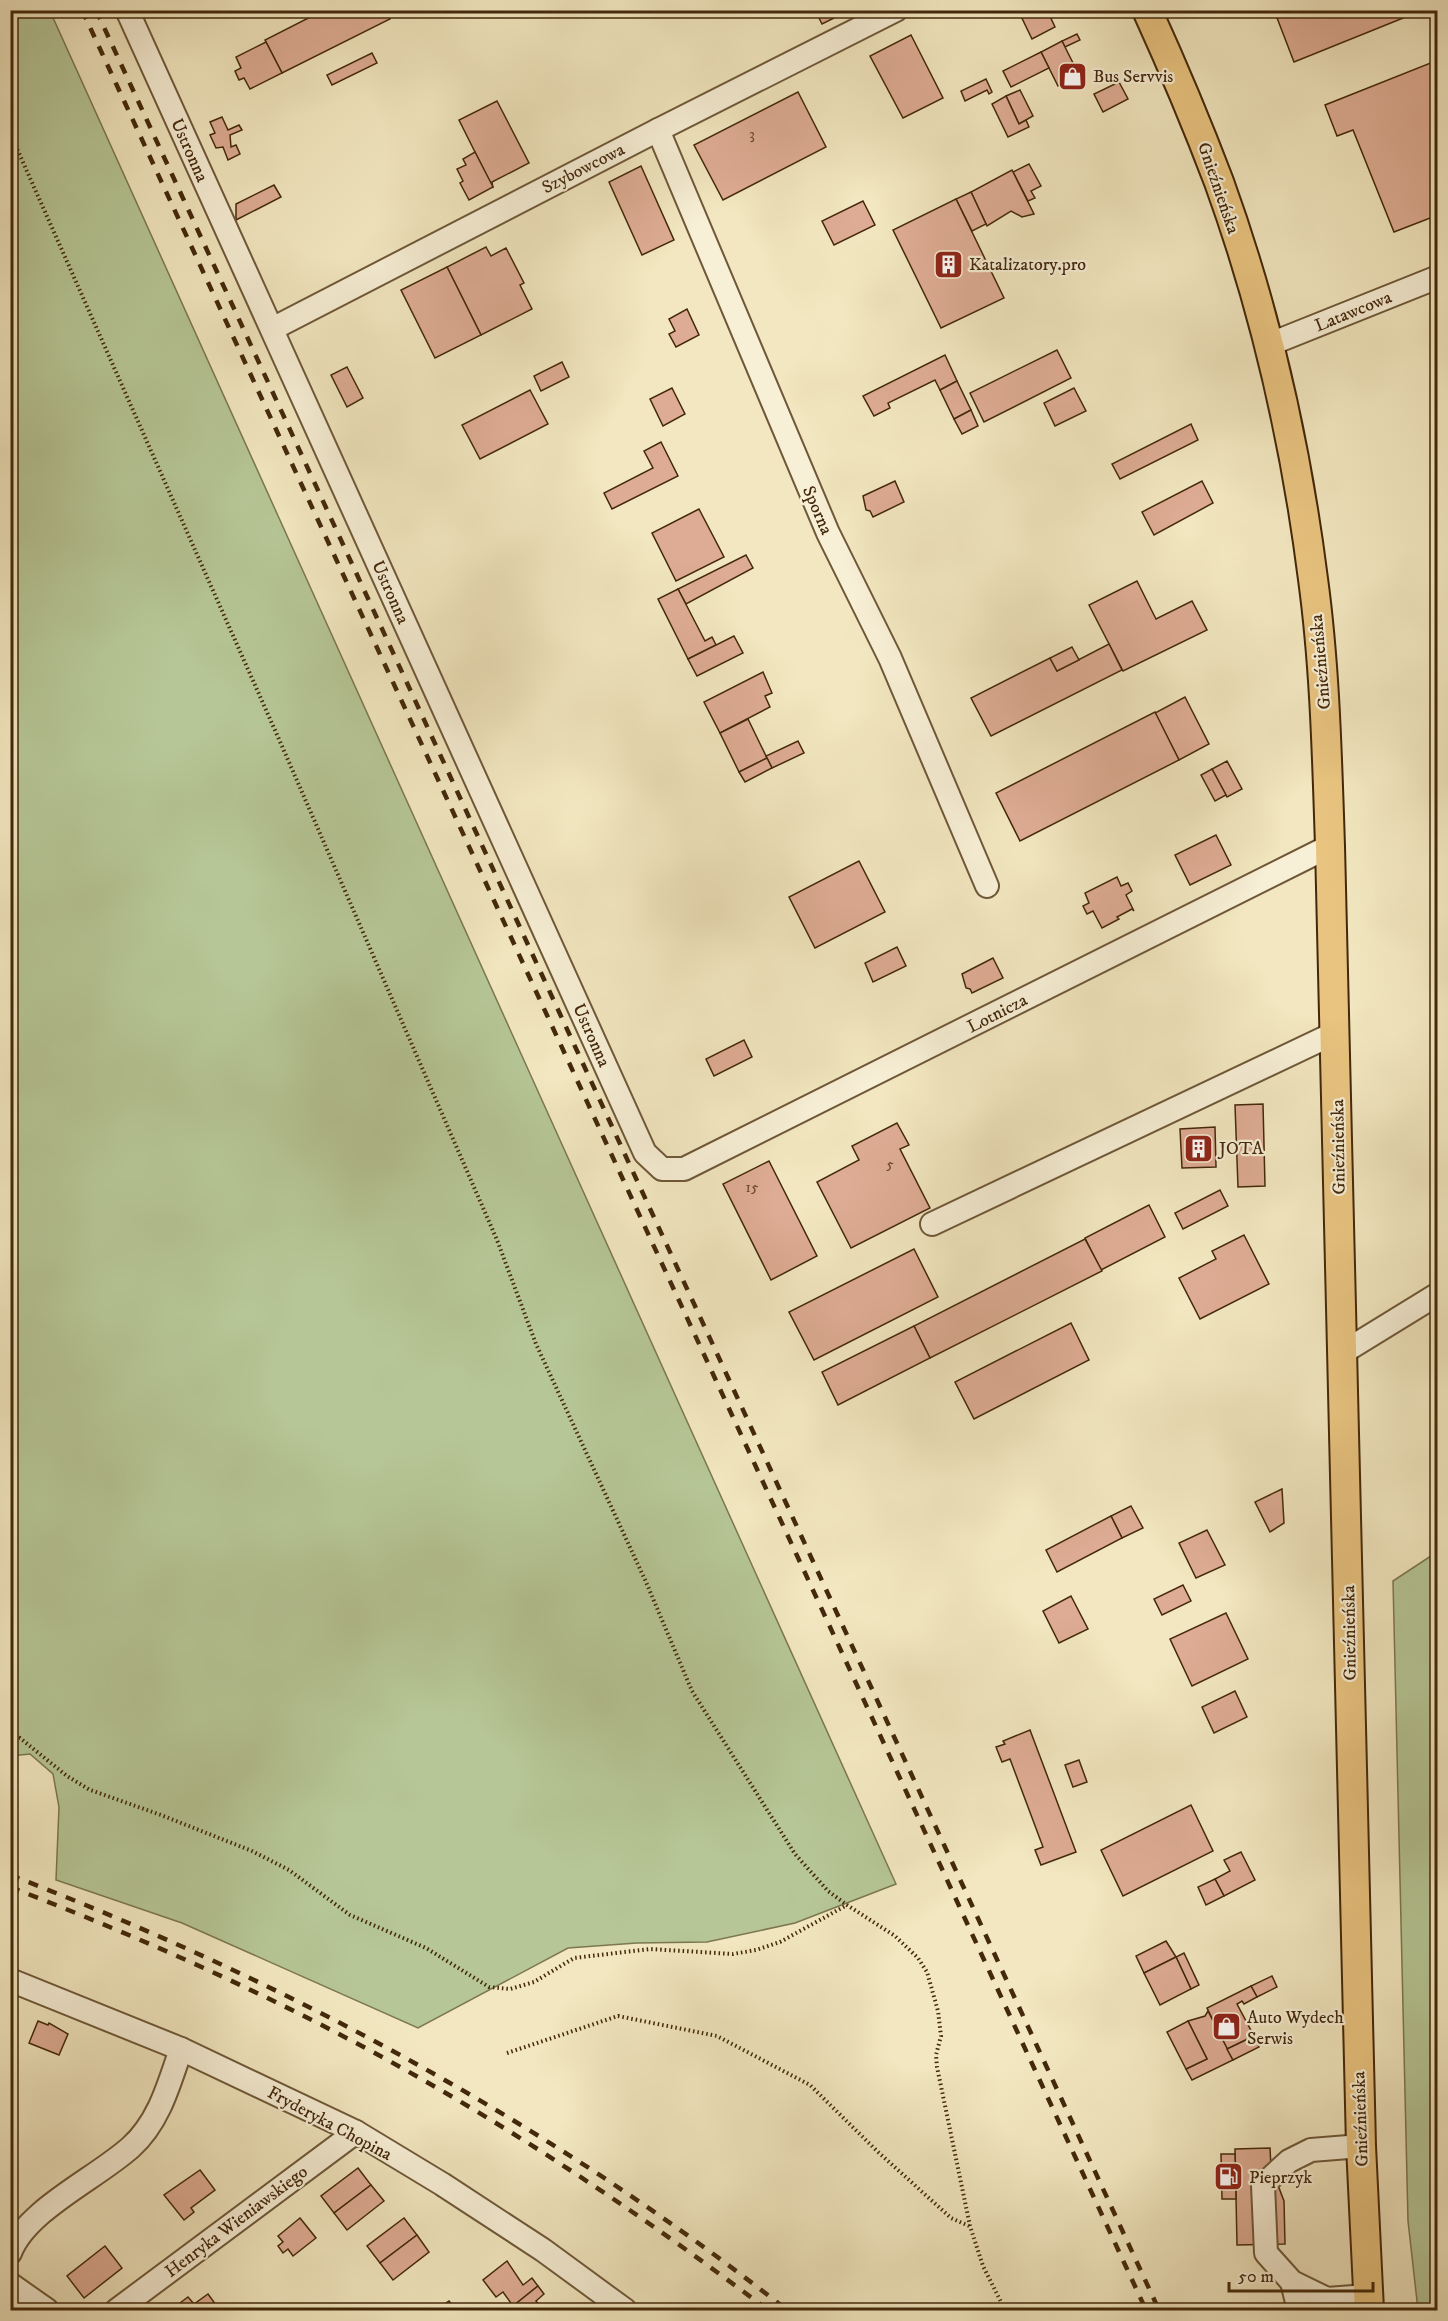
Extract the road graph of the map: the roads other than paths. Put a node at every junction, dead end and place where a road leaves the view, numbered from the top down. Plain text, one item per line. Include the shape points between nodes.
1 (127, 10) edge
2 (896, 10) edge
3 (1147, 10) edge
4 (658, 130) junction
5 (1437, 277) edge
6 (272, 329) junction
7 (1268, 345) junction
8 (1330, 846) junction
9 (987, 886) dead end
10 (1335, 1033) junction
11 (662, 1169) joint
12 (932, 1224) dead end
13 (1437, 1294) edge
14 (1342, 1353) junction
15 (10, 1980) edge
16 (181, 2049) junction
17 (356, 2132) junction
18 (1360, 2146) junction
19 (10, 2253) edge
20 (1292, 2283) junction
21 (10, 2284) edge
22 (1368, 2303) edge
23 (46, 2310) edge
24 (117, 2310) edge
25 (624, 2310) edge
26 (1299, 2310) edge

1 - 6 street, Ustronna
2 - 4 street, Szybowcowa
3 - 7 main road, Gnieźnieńska via 1220,184
4 - 6 street, Szybowcowa
4 - 9 street, Sporna via 828,533 890,658
5 - 7 street, Latawcowa
6 - 11 street, Ustronna via 645,1153
7 - 8 main road, Gnieźnieńska via 1287,424 1313,579
8 - 10 main road, Gnieźnieńska
8 - 11 street, Lotnicza via 684,1169
10 - 12 street
10 - 14 main road, Gnieźnieńska
13 - 14 street
14 - 18 main road, Gnieźnieńska
15 - 16 street, Fryderyka Chopina
16 - 17 street, Fryderyka Chopina
16 - 19 street via 166,2095 132,2147 28,2224
17 - 24 street, Henryka Wieniawskiego
17 - 25 street, Fryderyka Chopina via 543,2250
18 - 20 street via 1311,2150 1288,2161 1263,2185 1266,2253
18 - 22 main road, Gnieźnieńska
20 - 22 street via 1327,2299
20 - 26 street
21 - 23 street

